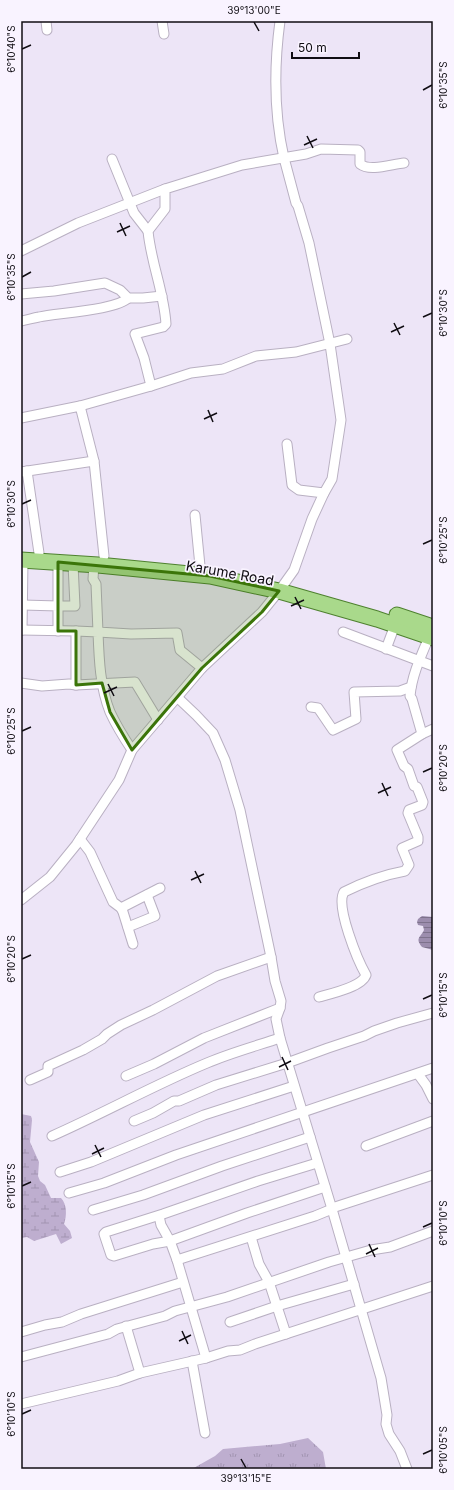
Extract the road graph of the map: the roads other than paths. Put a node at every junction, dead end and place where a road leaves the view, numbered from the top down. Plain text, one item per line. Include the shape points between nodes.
1 (162, 21) edge
2 (280, 21) edge
3 (164, 34) dead end
4 (284, 158) junction
5 (112, 159) dead end
6 (404, 163) dead end
7 (165, 189) junction
8 (130, 203) junction
9 (148, 231) junction
10 (21, 251) edge
11 (21, 294) edge
12 (162, 296) junction
13 (128, 298) junction
14 (21, 321) edge
15 (347, 339) dead end
16 (330, 344) junction
17 (151, 386) junction
18 (80, 406) junction
19 (21, 418) edge
20 (287, 444) dead end
21 (94, 461) junction
22 (24, 471) edge
23 (324, 493) junction
24 (194, 515) dead end
25 (39, 553) junction
26 (22, 558) edge
27 (99, 560) junction
28 (58, 562) junction
29 (73, 564) junction
30 (200, 566) junction
31 (281, 587) junction
32 (23, 605) junction
33 (58, 606) junction
34 (395, 625) junction
35 (22, 630) edge
36 (58, 630) junction
37 (76, 631) junction
38 (98, 632) junction
39 (343, 632) dead end
40 (432, 634) edge
41 (386, 649) junction
42 (419, 661) junction
43 (433, 666) edge
44 (202, 668) junction
45 (21, 683) edge
46 (102, 684) junction
47 (76, 685) junction
48 (411, 687) junction
49 (178, 698) junction
50 (311, 707) dead end
51 (158, 720) junction
52 (433, 729) edge
53 (422, 734) junction
54 (132, 750) junction
55 (80, 839) junction
56 (160, 888) dead end
57 (147, 895) junction
58 (21, 900) edge
59 (121, 908) junction
60 (128, 927) junction
61 (133, 944) dead end
62 (272, 957) junction
63 (319, 997) dead end
64 (280, 1008) junction
65 (433, 1013) edge
66 (280, 1038) junction
67 (287, 1063) junction
68 (433, 1068) edge
69 (418, 1074) junction
70 (126, 1076) dead end
71 (30, 1080) dead end
72 (294, 1086) junction
73 (433, 1099) edge
74 (303, 1113) junction
75 (134, 1121) dead end
76 (433, 1121) edge
77 (52, 1136) dead end
78 (310, 1137) junction
79 (366, 1146) dead end
80 (317, 1163) junction
81 (60, 1172) dead end
82 (433, 1175) edge
83 (325, 1187) junction
84 (69, 1193) dead end
85 (332, 1208) junction
86 (93, 1210) dead end
87 (159, 1216) junction
88 (433, 1231) edge
89 (251, 1237) junction
90 (170, 1241) junction
91 (346, 1258) junction
92 (177, 1260) junction
93 (183, 1282) junction
94 (269, 1282) junction
95 (354, 1284) junction
96 (433, 1286) edge
97 (277, 1306) junction
98 (191, 1307) junction
99 (361, 1310) junction
100 (230, 1322) dead end
101 (126, 1326) junction
102 (21, 1332) edge
103 (286, 1334) junction
104 (21, 1358) edge
105 (206, 1358) junction
106 (192, 1361) junction
107 (140, 1373) junction
108 (21, 1404) edge
109 (205, 1433) dead end
110 (407, 1469) edge

1 - 3 street
2 - 4 street via 276,49 277,106
4 - 6 street via 321,150 356,149 360,152 360,164 363,166 376,168
4 - 7 street via 242,165
4 - 16 street via 309,243
5 - 8 street
7 - 8 street
7 - 9 street via 165,209
8 - 9 street via 134,213
8 - 10 street via 78,223
9 - 12 street
11 - 13 street via 105,283 120,290
12 - 13 street
12 - 17 street via 166,324 135,334
13 - 14 street via 122,303 109,306
15 - 16 street
16 - 17 street via 296,352 256,356 223,369 191,373
16 - 23 street via 341,420 332,480
17 - 18 street
18 - 19 street
18 - 21 street
20 - 23 street via 292,485 298,490
21 - 22 street
21 - 27 street
22 - 25 street
23 - 31 street via 294,570
24 - 30 street
25 - 26 main road, Karume Road
25 - 27 main road, Karume Road
26 - 28 main road
26 - 32 street
27 - 29 main road
27 - 30 main road, Karume Road
27 - 31 main road
27 - 38 street via 94,579
28 - 29 main road
28 - 33 street
29 - 33 street via 75,606
30 - 31 main road, Karume Road via 240,573
31 - 34 main road
31 - 40 main road, Karume Road via 379,609
31 - 44 street via 262,612
32 - 33 street
32 - 35 street
33 - 36 street
34 - 40 main road
34 - 41 street
35 - 36 street
36 - 37 street
37 - 38 street
37 - 47 street
38 - 44 street via 177,633 180,650
38 - 46 street
39 - 41 street
40 - 42 street
41 - 42 street
42 - 43 street
42 - 48 street
44 - 49 street
45 - 47 street via 42,686
46 - 47 street
46 - 51 street via 135,682
46 - 54 street via 110,712
48 - 50 street via 400,691 354,692 356,720 333,730 318,708
48 - 53 street via 410,696
49 - 51 street
49 - 62 street via 213,733 225,760 240,810
51 - 54 street
52 - 53 street
53 - 63 street via 397,750 423,802 408,813 418,837 418,841 402,848 409,865 408,869 405,872 363,882 344,892 341,900 349,935 366,975 346,989
54 - 55 street via 119,780
55 - 58 street via 50,878
55 - 59 street via 90,852 113,902
56 - 57 street
57 - 59 street
57 - 60 street via 155,916
59 - 60 street
60 - 61 street
62 - 64 street via 281,1001
62 - 71 street via 217,976 120,1026 102,1040 48,1066 48,1072
64 - 66 street via 276,1019
64 - 70 street via 204,1038
65 - 67 street via 397,1023
66 - 67 street
66 - 77 street via 209,1062
67 - 72 street
67 - 75 street via 216,1085 174,1101
68 - 69 street
69 - 73 street
69 - 74 street
72 - 74 street
72 - 81 street via 192,1119 91,1162
74 - 78 street
74 - 84 street
76 - 79 street
78 - 80 street
78 - 86 street
80 - 83 street
80 - 87 street
82 - 85 street
83 - 85 street
83 - 90 street
85 - 89 street via 316,1216
85 - 91 street
87 - 90 street via 160,1226
87 - 90 street via 106,1232 104,1234 109,1252 114,1256
88 - 91 street via 390,1247
89 - 92 street
89 - 94 street via 259,1264
90 - 92 street
91 - 94 street
91 - 95 street
92 - 93 street
93 - 98 street
93 - 102 street via 62,1322
94 - 97 street
94 - 98 street
95 - 97 street
95 - 99 street
96 - 99 street
97 - 100 street
97 - 103 street
98 - 101 street
98 - 105 street
99 - 103 street
99 - 110 street via 381,1378 386,1424
101 - 104 street via 108,1334
101 - 107 street
103 - 105 street via 240,1350 228,1350
105 - 106 street
106 - 107 street
106 - 109 street
107 - 108 street via 118,1381

